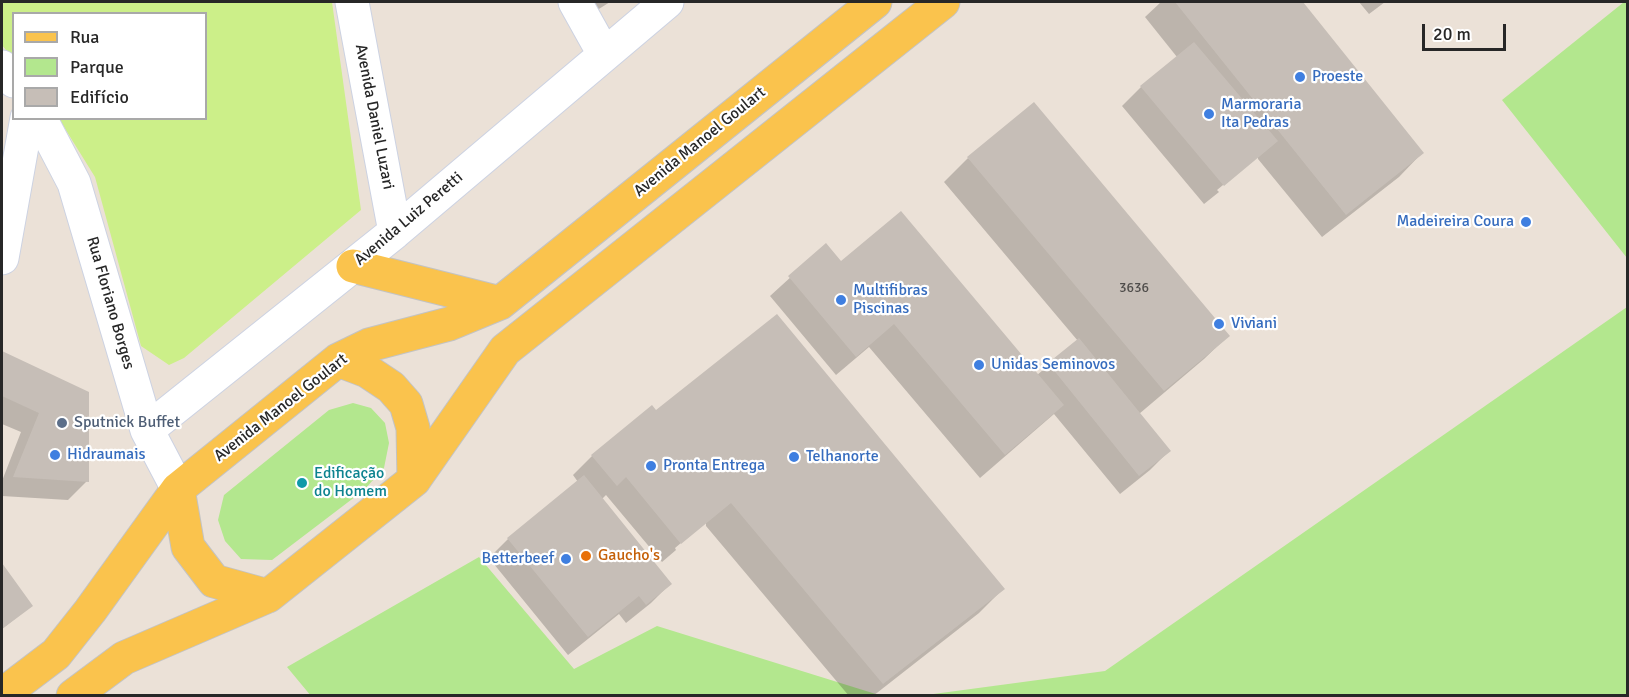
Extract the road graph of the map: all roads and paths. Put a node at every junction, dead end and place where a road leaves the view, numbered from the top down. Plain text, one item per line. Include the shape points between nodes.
1 (352, 2) edge
2 (575, 2) edge
3 (667, 2) edge
4 (875, 2) edge
5 (944, 2) edge
6 (604, 54) junction
7 (2, 67) edge
8 (12, 79) edge
9 (27, 120) edge
10 (41, 120) edge
11 (395, 232) junction
12 (2, 258) edge
13 (353, 266) junction
14 (500, 303) junction
15 (338, 360) junction
16 (147, 430) junction
17 (414, 480) junction
18 (178, 489) junction
19 (268, 596) junction
20 (2, 695) edge
21 (73, 696) edge

1 - 11 street, Avenida Daniel Luzari
2 - 6 street
3 - 6 street, Avenida Luiz Peretti
4 - 14 main road, Avenida Manoel Goulart
5 - 17 main road via 505,350
6 - 11 street, Avenida Luiz Peretti
7 - 8 street
9 - 12 street
10 - 16 street, Rua Floriano Borges via 74,183
11 - 13 street, Avenida Luiz Peretti
13 - 14 main road
13 - 16 street, Avenida Luiz Peretti
14 - 15 main road, Avenida Manoel Goulart via 449,324 369,345
15 - 17 main road via 367,371 391,387 406,404 413,428
15 - 18 main road, Avenida Manoel Goulart
16 - 18 street, Rua Floriano Borges
17 - 19 main road
18 - 19 main road via 188,547 214,581
18 - 20 main road, Avenida Manoel Goulart via 56,654
19 - 21 main road via 124,658

